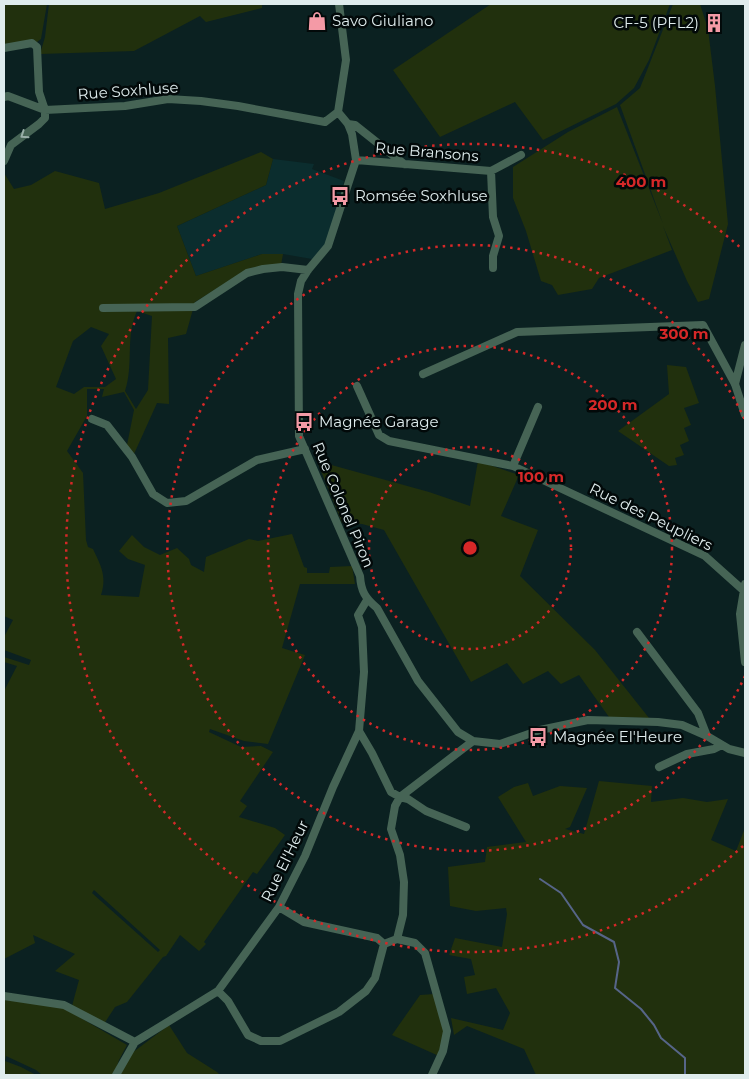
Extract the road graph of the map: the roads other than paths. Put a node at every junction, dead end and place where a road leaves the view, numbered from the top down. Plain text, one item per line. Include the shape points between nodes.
1 (339, 4) edge
2 (4, 48) edge
3 (4, 97) edge
4 (45, 110) junction
5 (338, 112) junction
6 (348, 124) junction
7 (521, 155) dead end
8 (356, 160) junction
9 (4, 161) edge
10 (404, 164) junction
11 (491, 171) junction
12 (493, 268) dead end
13 (308, 270) junction
14 (103, 308) dead end
15 (745, 345) edge
16 (423, 374) dead end
17 (735, 384) junction
18 (357, 386) dead end
19 (538, 407) dead end
20 (745, 415) edge
21 (92, 419) dead end
22 (305, 449) junction
23 (513, 466) junction
24 (744, 587) edge
25 (367, 600) junction
26 (637, 632) dead end
27 (745, 662) edge
28 (359, 730) junction
29 (707, 736) junction
30 (473, 741) junction
31 (722, 745) junction
32 (745, 753) edge
33 (659, 767) dead end
34 (400, 797) junction
35 (466, 827) dead end
36 (279, 907) junction
37 (396, 939) junction
38 (384, 944) junction
39 (218, 991) junction
40 (4, 996) edge
41 (135, 1042) junction
42 (116, 1075) edge
43 (432, 1075) edge

1 - 5 street via 346,60
2 - 4 street via 32,44 37,47 39,92
3 - 4 street
4 - 5 street, Rue Soxhluse via 125,106 168,99 220,104 325,122
4 -> 9 street via 45,118 11,145
5 - 6 street, Rue Colonel Piron
6 - 8 street, Rue Colonel Piron
6 - 10 street
7 - 11 street, Rue Bransons
8 - 10 street, Rue Bransons
8 - 13 street, Rue Colonel Piron via 328,246
10 - 11 street, Rue Bransons
11 - 12 street via 493,217 499,236 492,256
13 - 14 street via 282,267 247,273 195,307
13 - 22 street, Rue Colonel Piron via 298,294 298,436
15 - 17 street
16 - 17 street via 516,332 703,325
17 - 20 street
18 - 23 street, Rue des Peupliers via 379,435 389,441
19 - 23 street
21 - 22 street via 107,425 132,457 152,494 167,503 186,501 257,460
22 - 25 street, Rue Colonel Piron via 360,576 361,591
23 - 24 street, Rue des Peupliers via 705,556
24 - 27 street via 740,614
25 - 28 street, Rue El'Heur via 358,616 362,628 364,672
25 - 30 street, Rue Colonel Piron via 377,608 418,682 458,732
26 - 29 street via 698,713
28 - 34 street via 391,792
28 - 36 street, Rue El'Heur via 305,856
29 - 30 street via 682,725 588,720 540,730 500,744
29 - 31 street
30 - 34 street
31 - 32 street
31 - 33 street via 687,754
34 - 35 street
34 - 37 street via 391,829 400,855 404,882 403,915
36 - 38 street via 304,922 377,938
36 - 39 street, Rue El'Heur
37 - 38 street
37 - 43 street via 415,943 425,953 447,1031 443,1051
38 - 39 street via 375,978 366,991 339,1012 280,1041 261,1041 248,1035 228,1001
39 - 41 street, Rue El'Heur
40 - 41 street via 64,1005
41 - 42 street, Rue El'Heur

